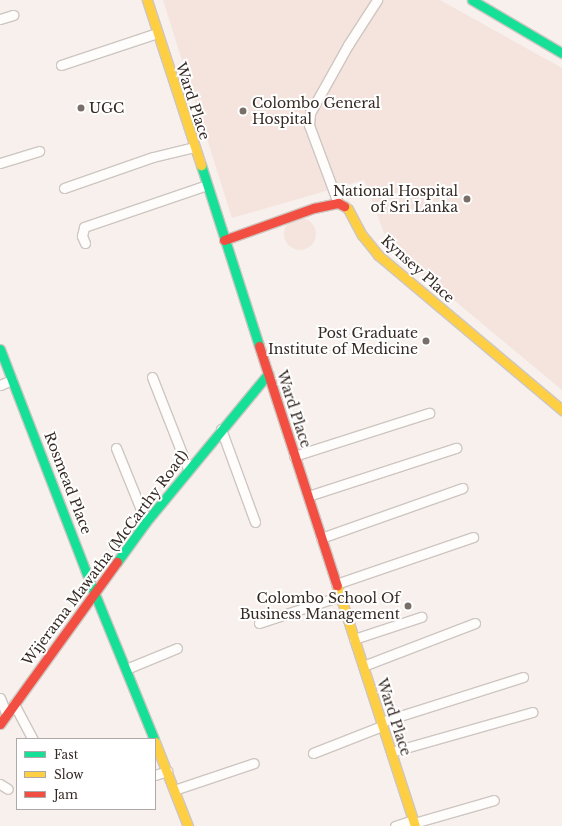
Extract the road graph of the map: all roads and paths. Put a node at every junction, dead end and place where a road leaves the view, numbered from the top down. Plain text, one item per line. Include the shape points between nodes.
1 (147, 0) edge
2 (377, 0) edge
3 (472, 0) edge
4 (13, 14) dead end
5 (0, 18) edge
6 (157, 33) junction
7 (562, 53) edge
8 (61, 65) dead end
9 (194, 147) junction
10 (39, 151) dead end
11 (0, 164) edge
12 (207, 185) junction
13 (64, 188) dead end
14 (338, 203) junction
15 (224, 240) junction
16 (85, 243) dead end
17 (0, 350) edge
18 (268, 374) junction
19 (152, 376) dead end
20 (12, 380) junction
21 (0, 385) edge
22 (562, 410) edge
23 (429, 412) dead end
24 (221, 429) junction
25 (116, 448) dead end
26 (456, 448) dead end
27 (294, 456) junction
28 (188, 469) junction
29 (462, 488) dead end
30 (308, 496) junction
31 (146, 522) junction
32 (255, 522) dead end
33 (473, 537) dead end
34 (321, 538) junction
35 (336, 584) junction
36 (94, 592) junction
37 (340, 596) junction
38 (421, 617) dead end
39 (259, 623) dead end
40 (475, 623) dead end
41 (354, 639) junction
42 (177, 648) dead end
43 (363, 666) junction
44 (126, 669) junction
45 (523, 677) dead end
46 (0, 698) edge
47 (14, 704) junction
48 (532, 712) dead end
49 (7, 715) junction
50 (0, 724) edge
51 (382, 724) junction
52 (32, 738) edge
53 (154, 738) edge
54 (156, 744) edge
55 (312, 752) dead end
56 (391, 752) junction
57 (254, 763) dead end
58 (167, 771) junction
59 (156, 775) edge
60 (174, 790) junction
61 (494, 800) dead end
62 (414, 823) edge
63 (188, 826) edge
64 (394, 826) edge

1 - 6 main road, Ward Place
2 - 14 street via 310,113 309,125
3 - 7 main road
4 - 5 street
6 - 8 street
6 - 9 main road, Ward Place
9 - 12 main road, Ward Place
9 - 13 street via 153,157
10 - 11 street
12 - 15 main road, Ward Place
12 - 16 street via 84,227 82,236
14 - 15 main road via 314,208
14 - 22 main road, Kynsey Place via 348,209 362,235 378,255
15 - 18 main road, Ward Place
17 - 20 main road, Rosmead Place
18 - 24 main road, Wijerama Mawatha (McCarthy Road)
18 - 27 main road, Ward Place
19 - 28 street
20 - 21 street
20 - 36 main road, Rosmead Place
23 - 27 street
24 - 28 main road, Wijerama Mawatha (McCarthy Road)
24 - 32 street
25 - 31 street
26 - 30 street
27 - 30 main road, Ward Place
28 - 31 main road, Wijerama Mawatha (McCarthy Road)
29 - 34 street
30 - 34 main road, Ward Place
31 - 36 main road, Wijerama Mawatha (McCarthy Road)
33 - 35 street
34 - 35 main road, Ward Place
35 - 37 main road, Ward Place
36 - 44 main road, Rosmead Place
36 - 47 main road, Wijerama Mawatha (McCarthy Road)
37 - 39 street
37 - 41 main road, Ward Place
38 - 41 street
40 - 43 street
41 - 43 main road, Ward Place
42 - 44 street
43 - 51 main road, Ward Place
44 - 53 main road, Rosmead Place
45 - 51 street
46 - 49 street
47 - 49 main road, Wijerama Mawatha (McCarthy Road)
47 - 52 street
48 - 56 street
49 - 50 main road, Wijerama Mawatha (McCarthy Road)
51 - 55 street
51 - 56 main road, Ward Place
54 - 58 main road
56 - 62 main road, Ward Place
57 - 60 street
58 - 59 street
58 - 60 main road
60 - 63 main road
61 - 62 street
62 - 64 street

